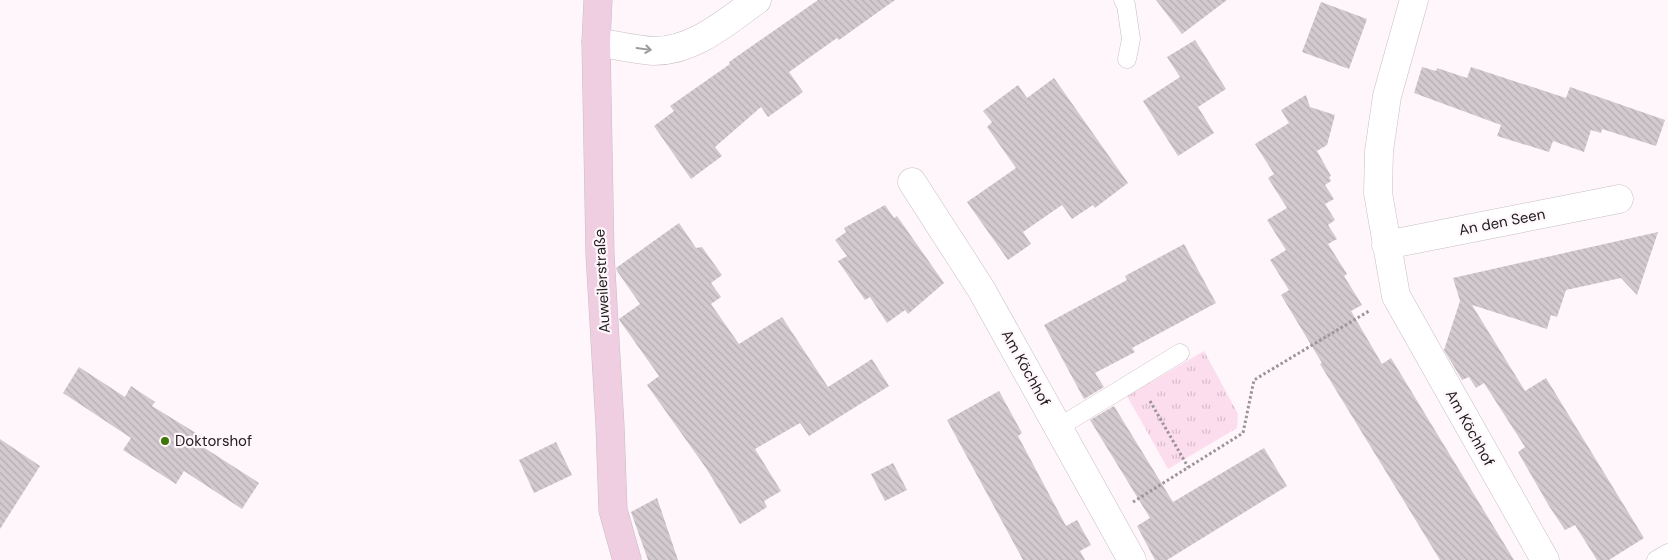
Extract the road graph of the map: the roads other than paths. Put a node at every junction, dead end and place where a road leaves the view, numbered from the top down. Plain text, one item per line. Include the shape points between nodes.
1 (598, 0) edge
2 (757, 0) edge
3 (1123, 0) edge
4 (1414, 0) edge
5 (596, 42) junction
6 (1127, 60) dead end
7 (912, 182) dead end
8 (1619, 199) dead end
9 (1386, 245) junction
10 (1180, 354) dead end
11 (1059, 427) junction
12 (1668, 553) edge
13 (621, 557) edge
14 (1132, 560) edge
15 (1545, 560) edge
16 (1656, 560) edge

1 - 5 street, Auweilerstraße
5 -> 2 street via 653,51 676,48 701,39
3 - 6 lane via 1130,39
4 - 9 street, Am Köchhof via 1387,96 1379,151 1378,193
5 - 13 street, Auweilerstraße via 600,254 612,510
7 - 11 street, Am Köchhof via 981,289
8 - 9 street, An den Seen
9 - 15 street, Am Köchhof via 1396,296
10 - 11 lane
11 - 14 street, Am Köchhof
12 - 16 lane

